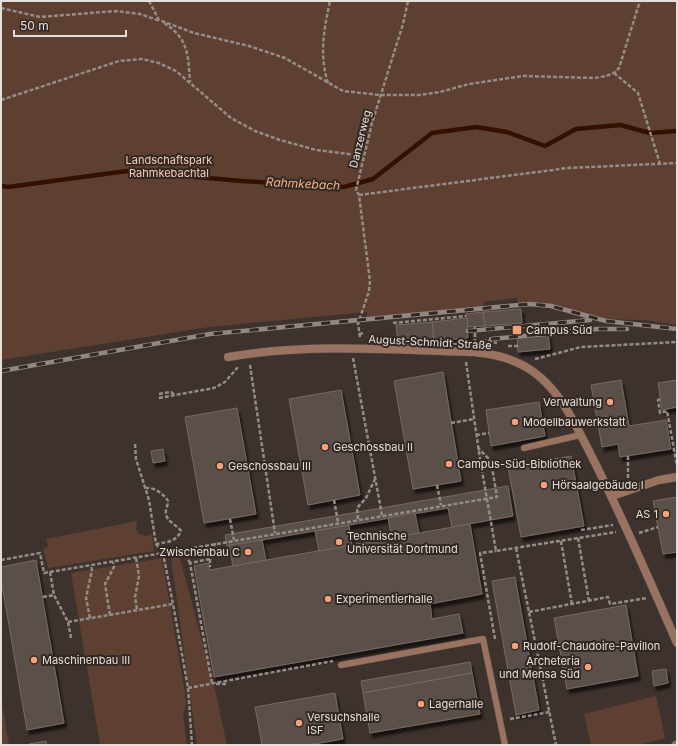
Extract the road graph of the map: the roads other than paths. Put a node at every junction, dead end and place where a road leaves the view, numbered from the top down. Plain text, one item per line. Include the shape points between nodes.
1 (228, 357) dead end
2 (580, 435) junction
3 (524, 448) dead end
4 (677, 477) edge
5 (612, 496) junction
6 (677, 643) edge
7 (340, 665) dead end
8 (505, 745) edge

1 - 2 street, August-Schmidt-Straße via 291,350 352,349 487,353 520,364 541,377 564,405
2 - 3 lane
2 - 5 street, August-Schmidt-Straße
4 - 5 street via 659,480
5 - 6 street, August-Schmidt-Straße
7 - 8 lane via 483,639

